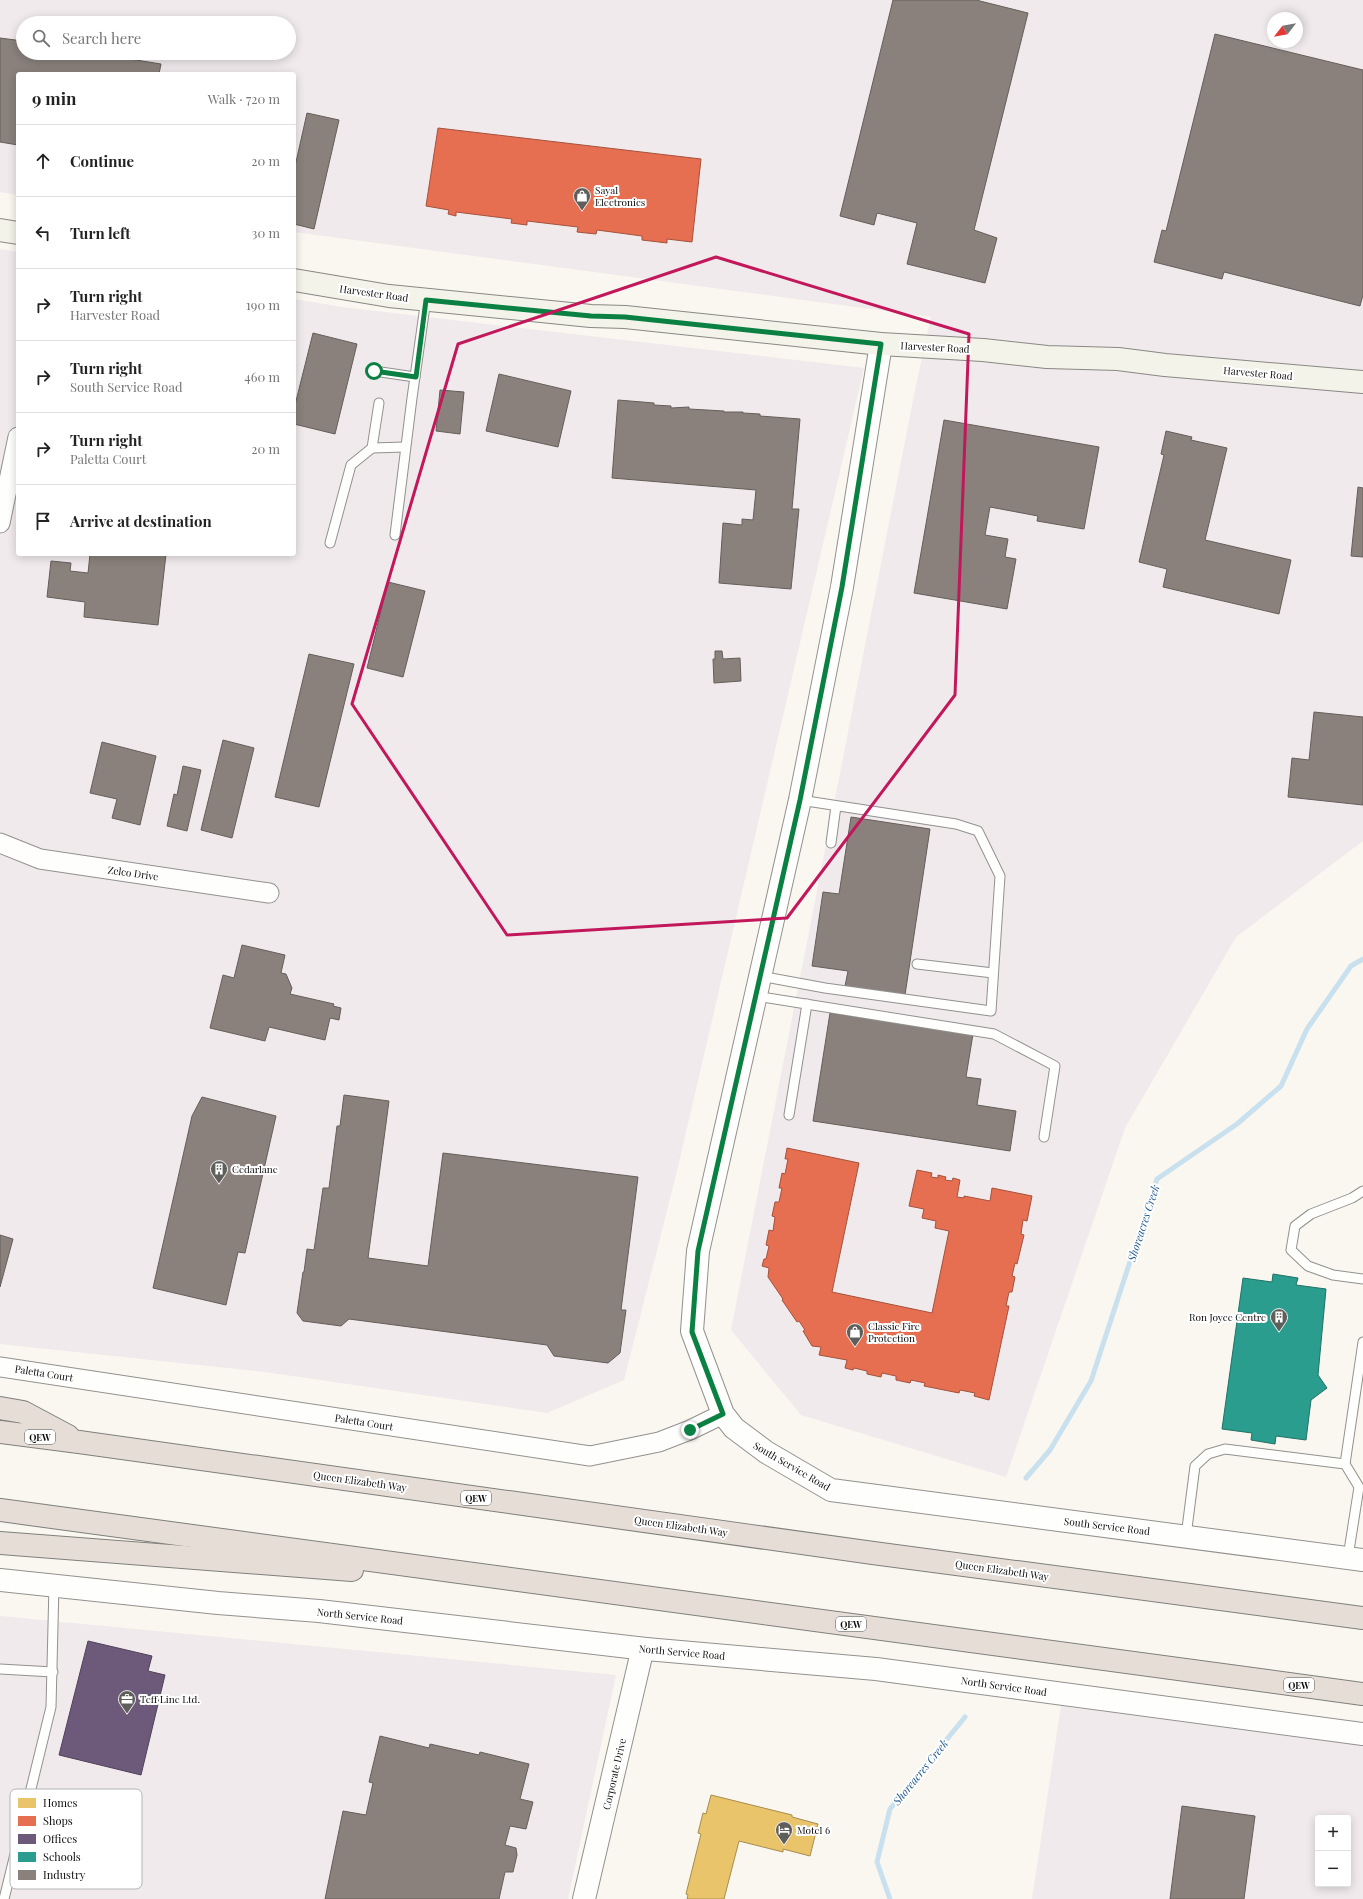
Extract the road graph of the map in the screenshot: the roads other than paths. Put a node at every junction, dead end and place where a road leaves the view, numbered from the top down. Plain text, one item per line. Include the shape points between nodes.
1 (0, 230) edge
2 (16, 233) edge
3 (296, 280) edge
4 (426, 300) junction
5 (881, 344) junction
6 (374, 371) dead end
7 (416, 377) junction
8 (1363, 382) edge
9 (379, 403) dead end
10 (16, 447) edge
11 (405, 447) junction
12 (372, 448) junction
13 (0, 523) edge
14 (395, 535) dead end
15 (330, 543) dead end
16 (800, 800) junction
17 (836, 806) junction
18 (0, 843) edge
19 (831, 843) dead end
20 (269, 893) dead end
21 (917, 964) dead end
22 (993, 973) junction
23 (758, 986) junction
24 (807, 1004) junction
25 (789, 1115) dead end
26 (1044, 1137) dead end
27 (1363, 1191) edge
28 (1363, 1279) edge
29 (1363, 1342) edge
30 (0, 1367) edge
31 (0, 1408) edge
32 (723, 1414) junction
33 (0, 1432) edge
34 (79, 1442) junction
35 (1345, 1464) junction
36 (0, 1510) edge
37 (1186, 1536) junction
38 (0, 1543) edge
39 (1355, 1559) edge
40 (466, 1572) junction
41 (0, 1580) edge
42 (54, 1585) junction
43 (1363, 1618) edge
44 (646, 1649) junction
45 (0, 1669) edge
46 (53, 1672) junction
47 (1363, 1694) edge
48 (1363, 1734) edge
49 (31, 1789) edge
50 (10, 1874) edge
51 (4, 1899) edge
52 (584, 1899) edge

1 - 2 main road
3 - 4 main road, Harvester Road
4 - 5 main road, Harvester Road via 625,317
4 - 7 lane
5 - 8 main road, Harvester Road via 1118,359
5 - 16 street, South Service Road via 842,587
6 - 7 lane
7 - 11 lane
9 - 12 lane
10 - 13 street
11 - 12 lane
11 - 14 lane
12 - 15 lane via 351,465
16 - 17 lane
16 - 23 street, South Service Road
17 - 19 lane
17 - 22 lane via 956,824 978,831 1000,876
18 - 20 street, Zelco Drive via 40,859
21 - 22 lane
22 - 23 lane via 991,1011 825,988
23 - 24 lane
23 - 32 street, South Service Road via 698,1251 692,1332
24 - 25 lane
24 - 26 lane via 994,1034 1055,1066
27 - 28 lane via 1311,1214 1295,1226 1291,1250 1308,1266 1333,1275
29 - 35 lane
30 - 32 street, Paletta Court via 590,1456 659,1442
31 - 34 highway via 23,1412
32 - 37 street, South Service Road via 734,1428 766,1452 831,1490
33 - 34 highway, Queen Elizabeth Way / QEW
34 - 43 highway, Queen Elizabeth Way / QEW via 873,1553
35 - 37 lane via 1225,1449 1208,1454 1195,1466
35 - 39 lane via 1359,1487
36 - 40 highway, QEW
37 - 39 street, South Service Road
38 - 40 highway via 414,1575
40 - 47 highway, QEW
41 - 42 street, North Service Road
42 - 44 street, North Service Road via 319,1611
42 - 46 lane
44 - 48 street, North Service Road via 876,1669
44 - 52 street, Corporate Drive via 641,1656
45 - 46 lane
46 - 49 lane via 51,1706
50 - 51 lane

